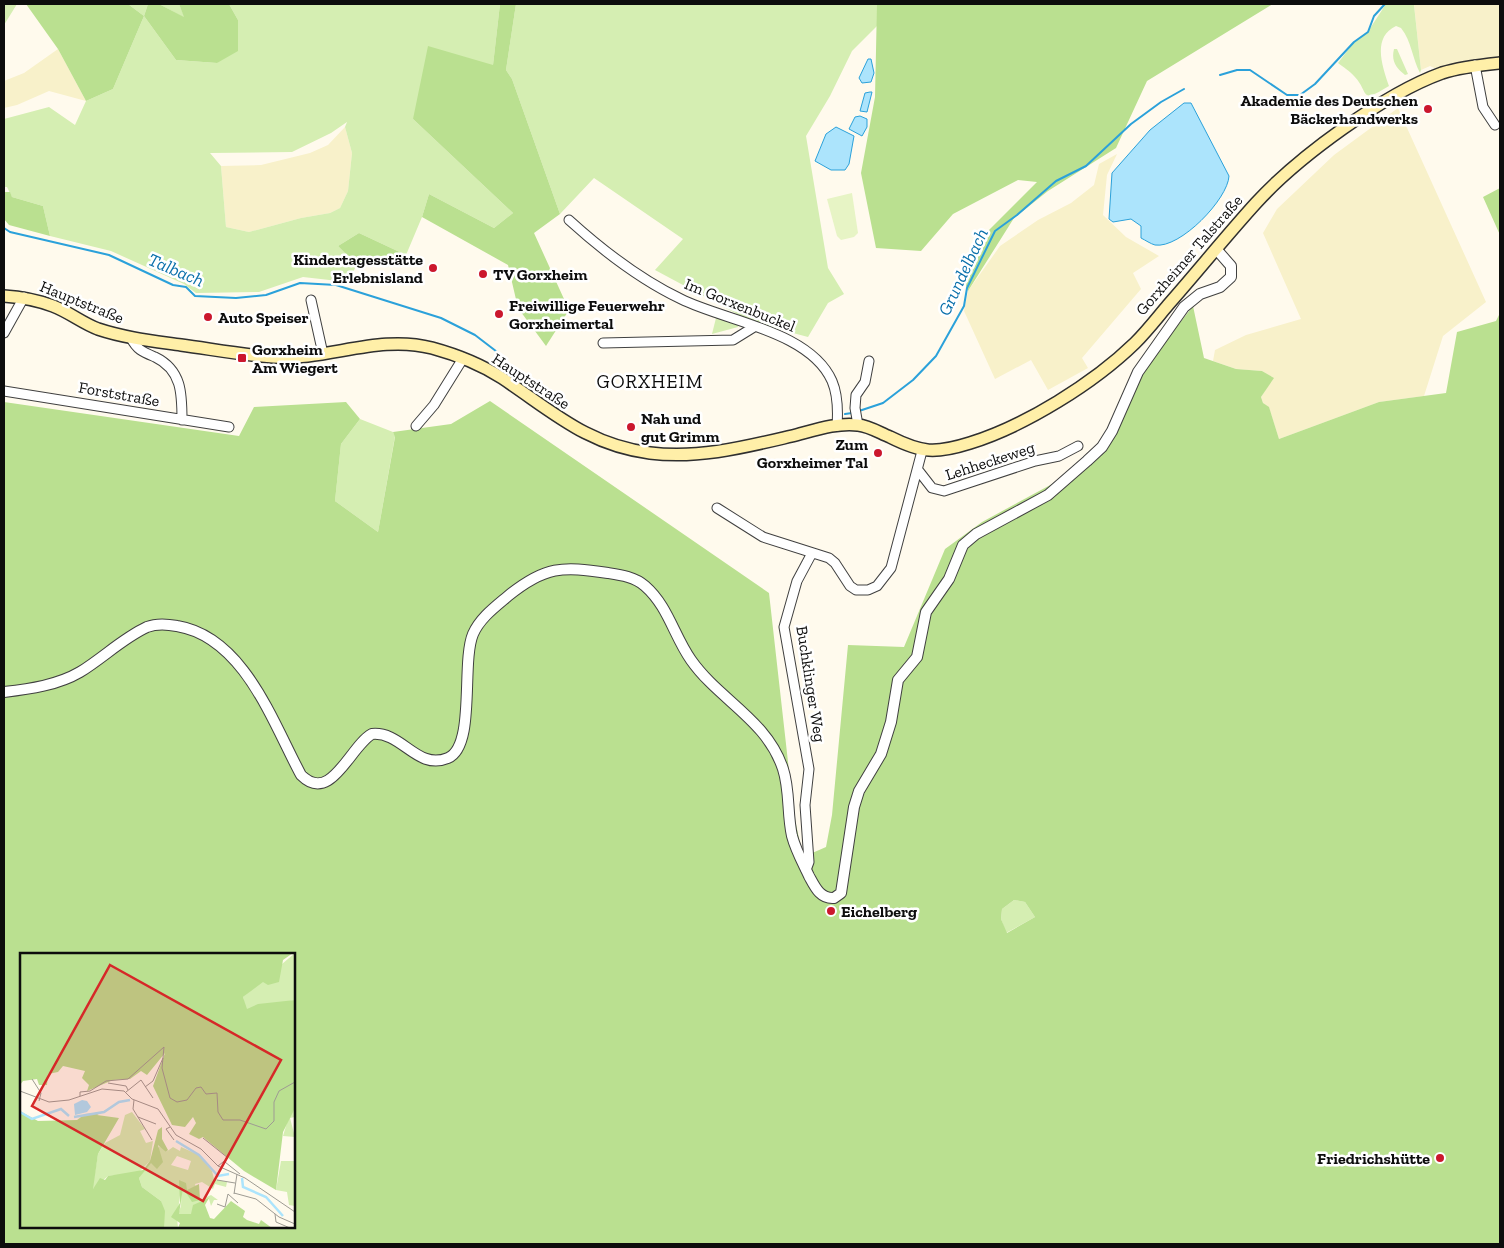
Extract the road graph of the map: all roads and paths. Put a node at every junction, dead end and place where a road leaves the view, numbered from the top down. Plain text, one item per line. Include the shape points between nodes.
1 (1500, 64) edge
2 (1475, 65) junction
3 (1495, 125) dead end
4 (569, 220) dead end
5 (1217, 250) junction
6 (4, 296) edge
7 (24, 297) junction
8 (312, 300) dead end
9 (754, 327) junction
10 (4, 333) edge
11 (131, 338) junction
12 (603, 343) dead end
13 (323, 354) junction
14 (462, 360) junction
15 (870, 361) dead end
16 (4, 391) edge
17 (856, 416) junction
18 (182, 420) junction
19 (416, 426) dead end
20 (837, 426) junction
21 (229, 427) dead end
22 (1078, 446) dead end
23 (922, 451) junction
24 (918, 470) junction
25 (717, 508) dead end
26 (812, 553) junction
27 (4, 692) edge
28 (806, 870) junction

1 - 2 main road, Gorxheimer Talstraße
2 - 3 street via 1483,107
2 - 5 main road, Gorxheimer Talstraße via 1445,72 1412,87 1318,148 1258,201
4 - 9 street, Im Gorxenbuckel via 602,250 680,299
5 - 23 main road, Gorxheimer Talstraße via 1139,340 1076,391 976,442
5 - 28 street via 1231,266 1231,277 1220,287 1200,294 1184,307 1138,372 1117,422 1102,446 1048,495 976,534 963,545 949,579 926,612 917,657 898,680 891,722 880,754 859,791 842,892 834,898 824,897
6 - 7 main road, Hauptstraße
7 - 10 street
7 - 11 main road, Hauptstraße via 53,306 94,328
8 - 13 street
9 - 12 street via 733,340
9 - 20 street, Im Gorxenbuckel via 790,340 824,368 835,392
11 - 13 main road, Hauptstraße via 274,357
11 - 18 street via 138,350 164,363 179,381
13 - 14 main road, Hauptstraße via 382,343 429,347
14 - 19 street via 434,406
14 - 20 main road, Hauptstraße via 498,375 581,432 620,447 647,452 686,454 734,449
15 - 17 street via 865,382 856,395
16 - 18 street, Forststraße
17 - 20 main road, Hauptstraße
17 - 23 main road, Hauptstraße via 878,431
18 - 21 street, Forststraße
22 - 24 street, Lehheckeweg via 1059,456 944,491 932,488
23 - 24 street
24 - 26 street via 897,555 877,586 864,591 853,589 832,560
25 - 26 street via 763,537
26 - 28 street, Buchklinger Weg via 797,581 784,627 808,769 805,805 809,862
27 - 28 street via 49,685 79,673 147,627 166,624 188,628 230,655 248,675 301,776 308,782 324,783 333,778 356,747 372,734 389,735 425,760 435,762 455,754 464,737 468,650 473,634 479,622 532,578 546,571 560,570 631,577 653,594 692,661 755,722 771,742 784,772 792,835

